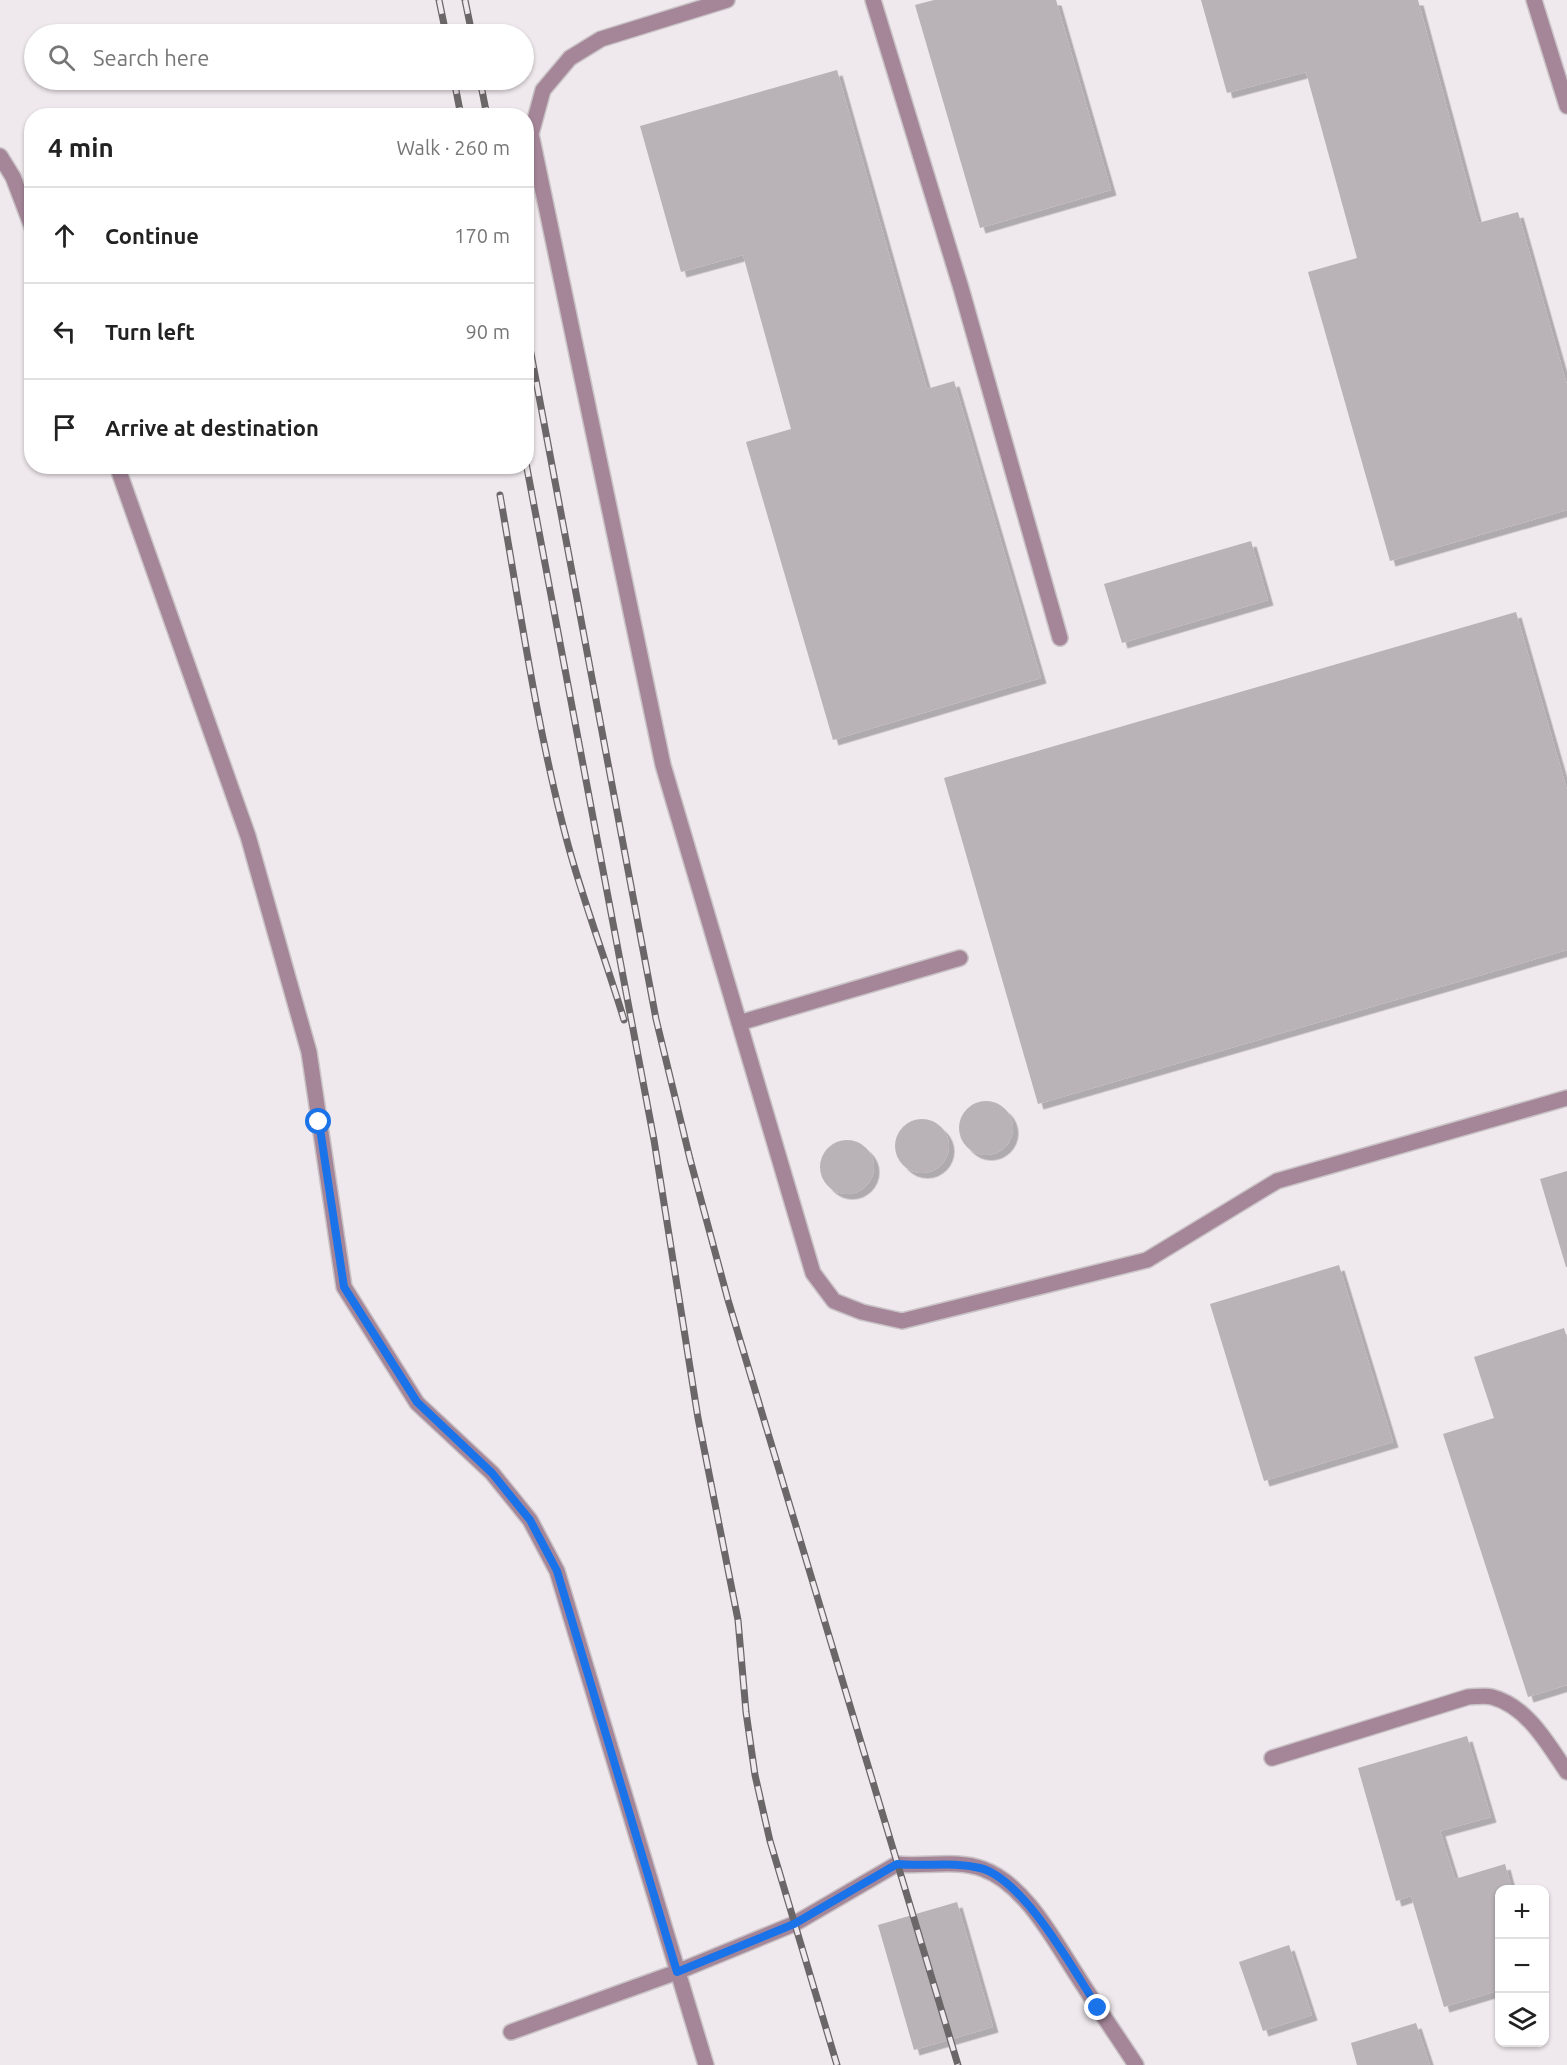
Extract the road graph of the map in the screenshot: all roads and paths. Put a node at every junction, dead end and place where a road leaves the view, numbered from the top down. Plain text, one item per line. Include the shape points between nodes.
1 (727, 0) edge
2 (873, 0) edge
3 (1534, 0) edge
4 (1567, 106) edge
5 (534, 123) edge
6 (534, 148) edge
7 (0, 156) edge
8 (24, 206) edge
9 (120, 474) edge
10 (1060, 638) dead end
11 (960, 958) dead end
12 (739, 1023) junction
13 (1567, 1098) edge
14 (1272, 1758) dead end
15 (1567, 1772) edge
16 (677, 1972) junction
17 (511, 2032) dead end
18 (706, 2065) edge
19 (1136, 2065) edge

1 - 5 lane via 601,39 570,58 543,90
2 - 10 lane via 961,288
3 - 4 lane
6 - 12 lane via 663,765
7 - 8 lane
9 - 16 lane via 248,836 306,1040 344,1287 417,1402 492,1473 530,1520 557,1571
11 - 12 lane
12 - 13 lane via 813,1273 834,1300 862,1312 902,1321 1147,1260 1277,1181
14 - 15 lane via 1468,1697 1491,1697 1516,1709 1542,1736
16 - 17 lane
16 - 18 lane
16 - 19 lane via 794,1924 897,1864 955,1864 983,1869 1006,1882 1035,1913

